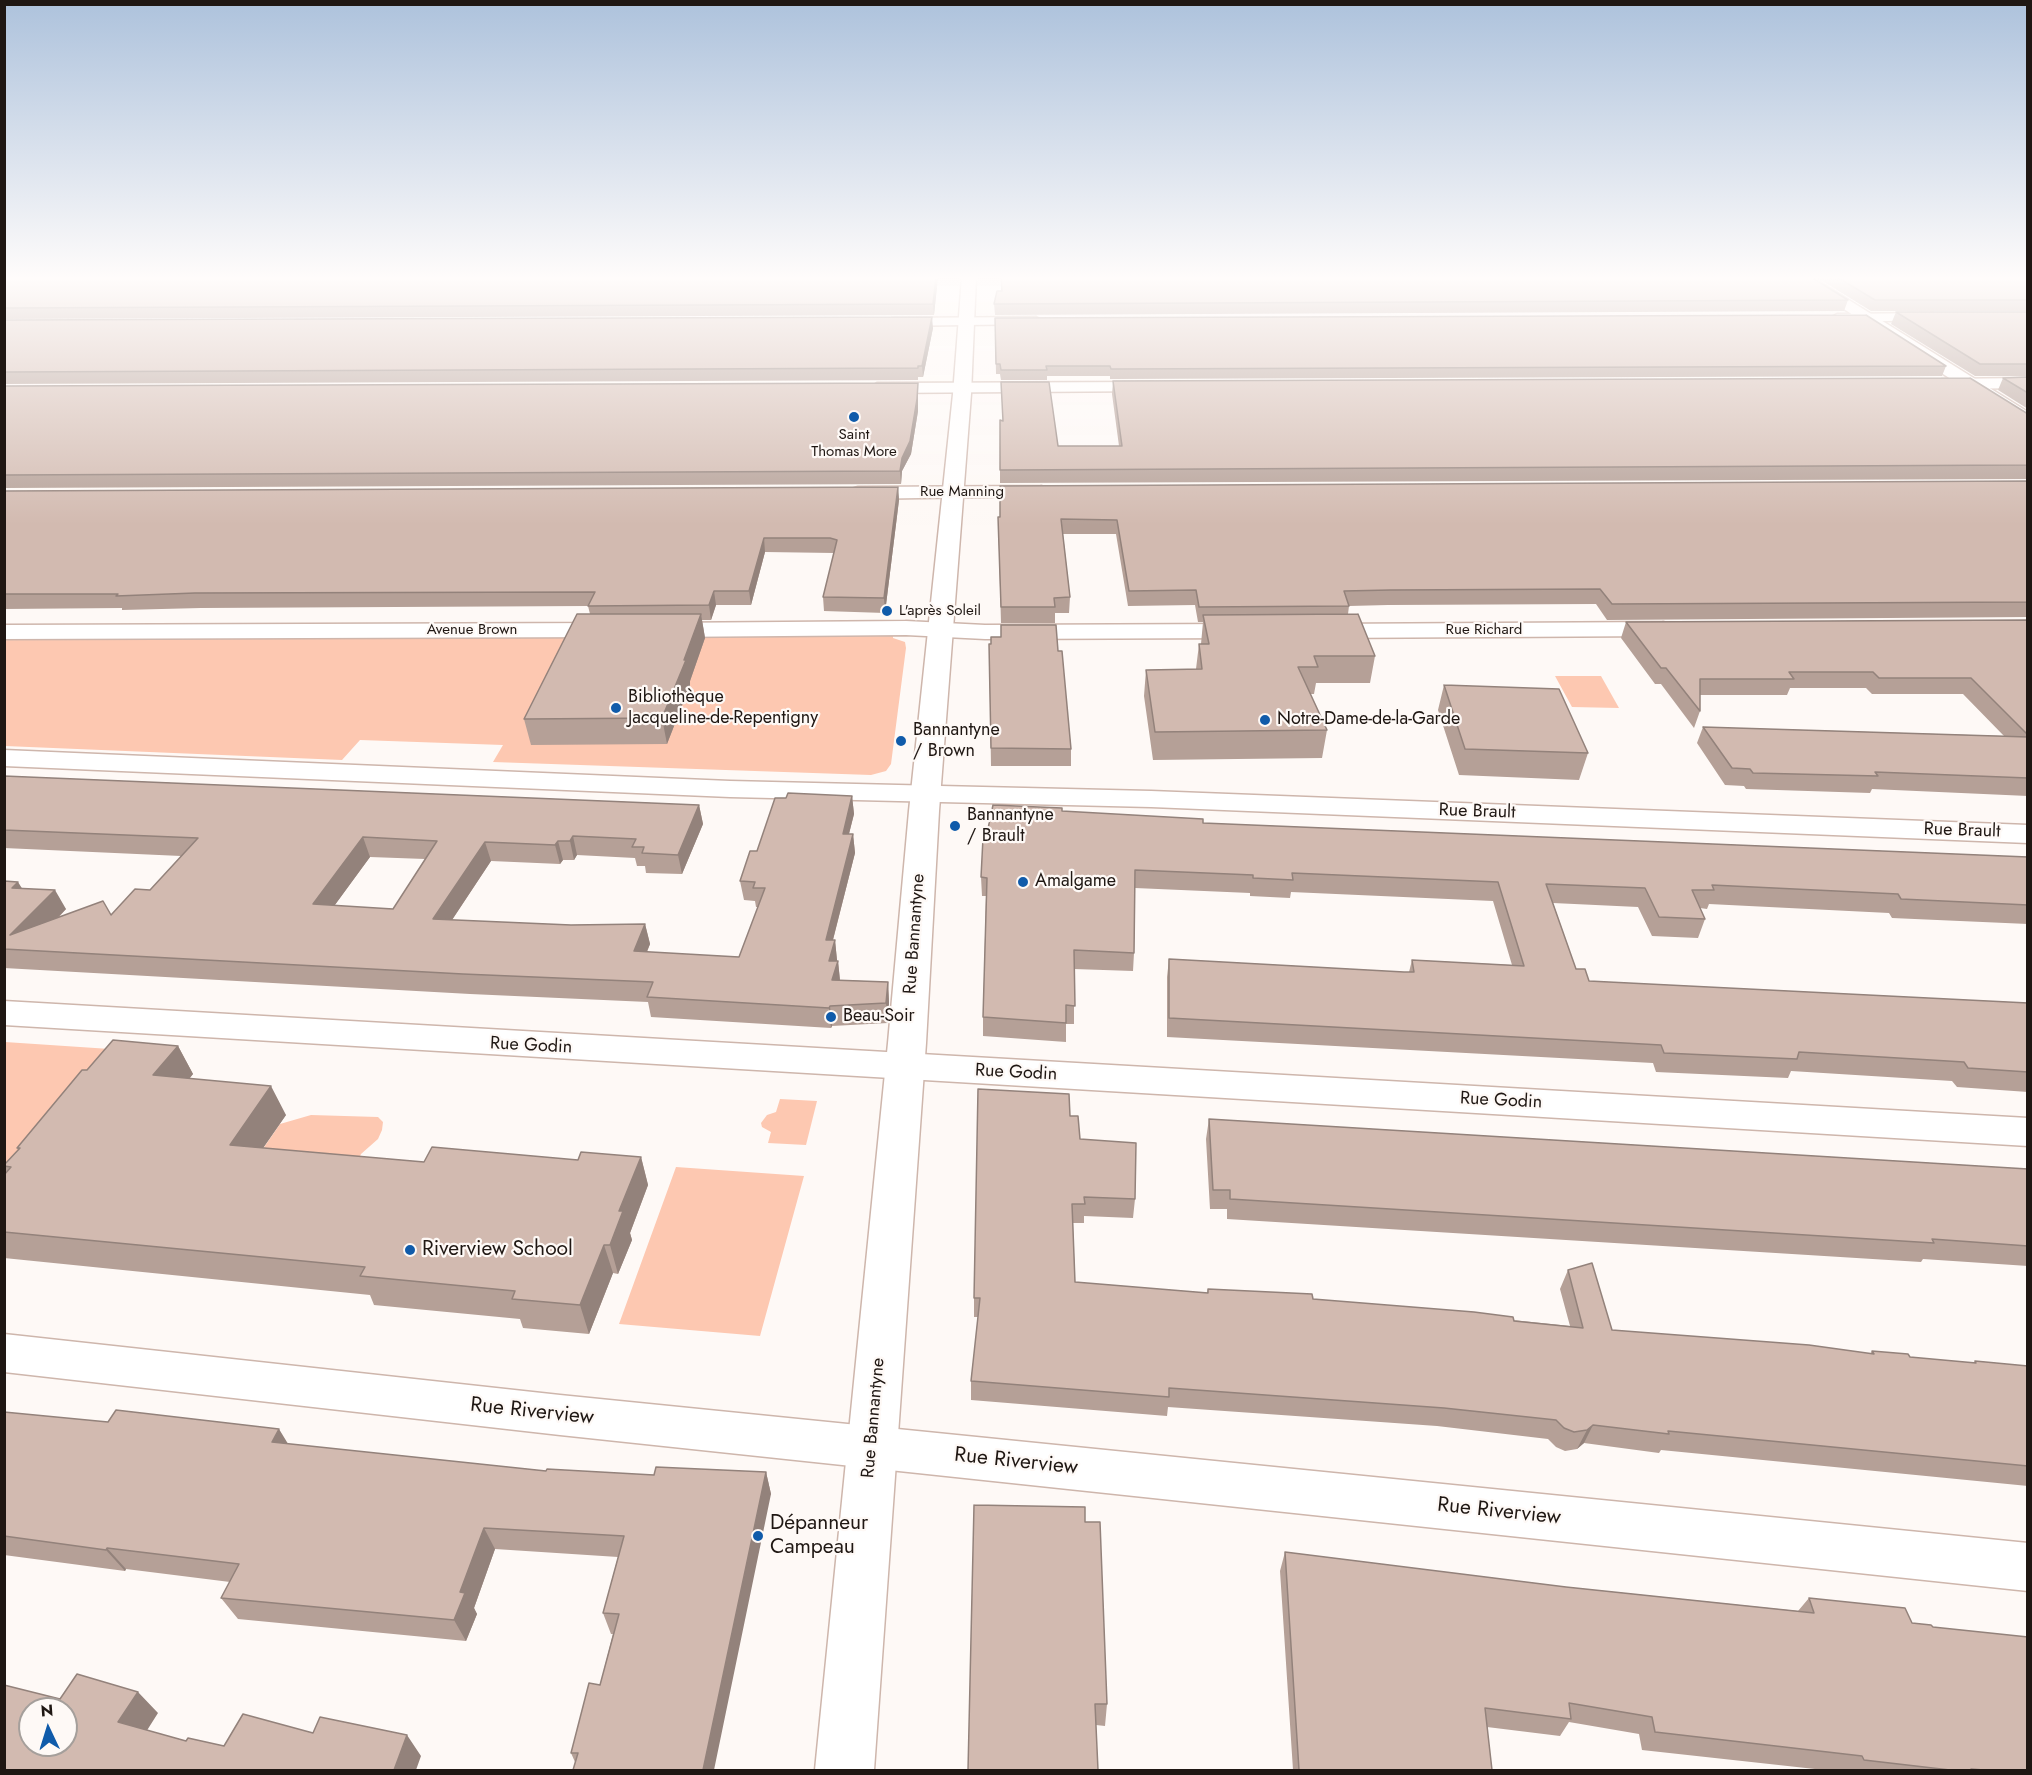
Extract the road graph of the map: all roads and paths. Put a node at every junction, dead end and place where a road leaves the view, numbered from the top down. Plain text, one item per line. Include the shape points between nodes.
1 (964, 360) edge
2 (1931, 360) edge
3 (2028, 383) edge
4 (1921, 384) edge
5 (1969, 384) junction
6 (1167, 387) edge
7 (864, 388) edge
8 (962, 388) junction
9 (2028, 421) edge
10 (953, 492) junction
11 (1060, 492) edge
12 (840, 493) edge
13 (1685, 629) edge
14 (940, 630) junction
15 (1270, 631) edge
16 (1306, 631) edge
17 (4, 632) edge
18 (4, 758) edge
19 (926, 794) junction
20 (2028, 834) edge
21 (4, 1013) edge
22 (904, 1066) junction
23 (2028, 1132) edge
24 (4, 1353) edge
25 (872, 1447) junction
26 (2028, 1567) edge
27 (844, 1770) edge

1 - 8 street, Rue Bannantyne
2 - 5 street
3 - 5 street
4 - 5 street
5 - 9 street
6 - 8 street
7 - 8 street
8 - 10 street, Rue Bannantyne
10 - 11 street, Rue Manning
10 - 12 street, Rue Manning
10 - 14 street, Rue Bannantyne
13 - 16 street, Rue Richard
14 - 15 street
14 - 17 street, Avenue Brown
14 - 19 street, Rue Bannantyne
18 - 19 street
19 - 20 street, Rue Brault via 1151,799
19 - 22 street, Rue Bannantyne
21 - 22 street, Rue Godin
22 - 23 street, Rue Godin
22 - 25 street, Rue Bannantyne
24 - 25 street, Rue Riverview
25 - 26 street, Rue Riverview
25 - 27 street, Rue Bannantyne

